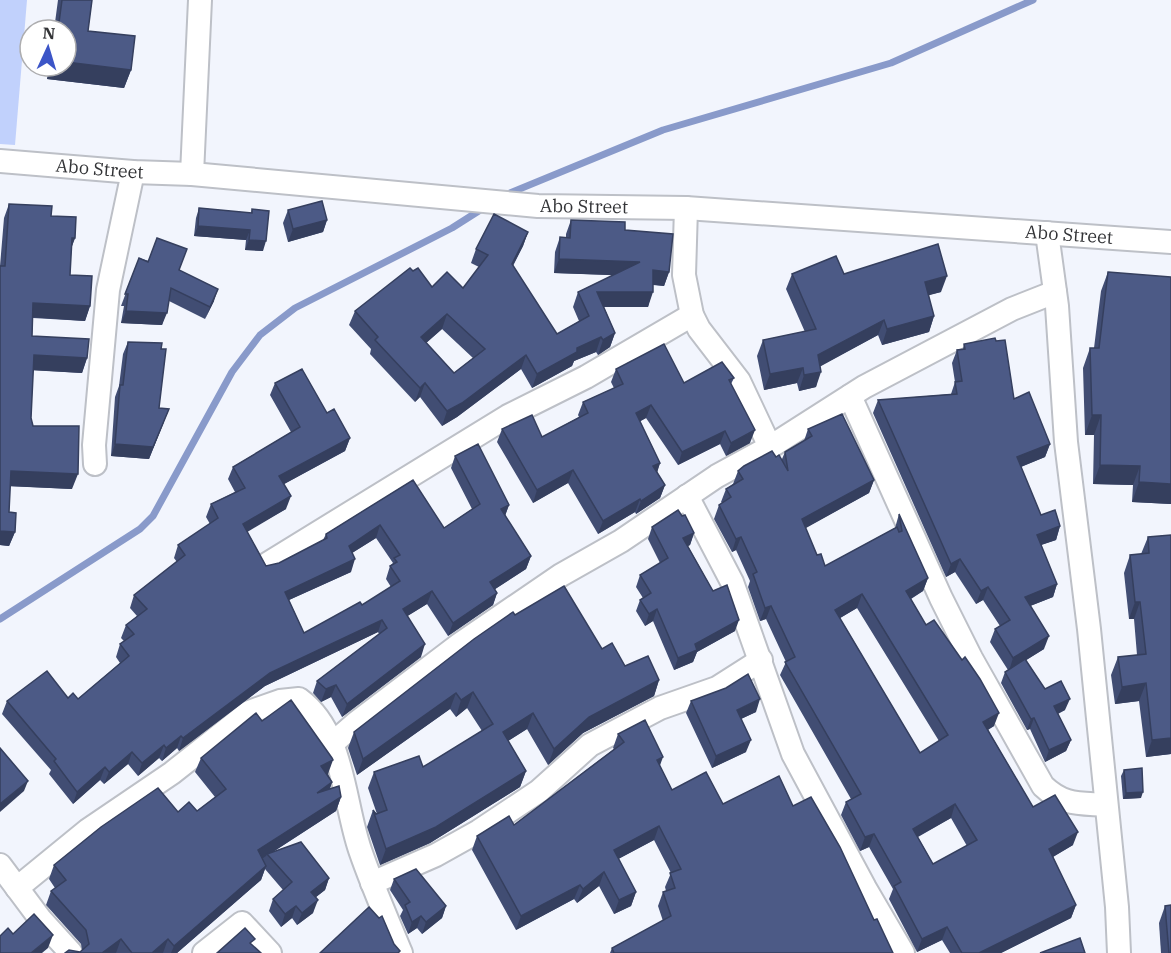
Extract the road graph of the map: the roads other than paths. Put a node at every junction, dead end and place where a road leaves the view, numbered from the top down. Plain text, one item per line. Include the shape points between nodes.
1 (200, 0) edge
2 (0, 161) edge
3 (133, 172) junction
4 (192, 174) junction
5 (686, 208) junction
6 (1047, 233) junction
7 (1171, 242) edge
8 (1055, 292) junction
9 (692, 315) junction
10 (850, 396) junction
11 (770, 447) junction
12 (95, 464) dead end
13 (687, 496) junction
14 (267, 564) edge
15 (760, 660) junction
16 (333, 743) junction
17 (1106, 805) junction
18 (0, 865) edge
19 (372, 883) junction
20 (16, 888) junction
21 (71, 953) edge
22 (204, 953) edge
23 (270, 953) edge
24 (401, 953) edge
25 (903, 953) edge
26 (1119, 953) edge

1 - 4 street
2 - 3 street, Abo Street
3 - 4 street, Abo Street
3 - 12 street via 105,312
4 - 5 street, Abo Street via 538,206
5 - 6 street, Abo Street
5 - 9 street via 684,275
6 - 7 street, Abo Street
6 - 8 street
8 - 10 street via 1012,309
8 - 17 street via 1066,442
9 - 11 street via 739,381
9 - 14 street via 586,377 508,416
10 - 11 street
10 - 17 street via 941,598 1043,786 1057,799
11 - 13 street
13 - 15 street via 732,582
13 - 16 street via 470,638
15 - 19 street via 717,688 660,708 590,745 539,791 479,831
15 - 25 street via 794,753
16 - 19 street via 346,803
16 - 20 street via 311,708 299,699 249,712
17 - 26 street
18 - 20 street
19 - 24 street
20 - 21 street
22 - 23 street via 242,923

